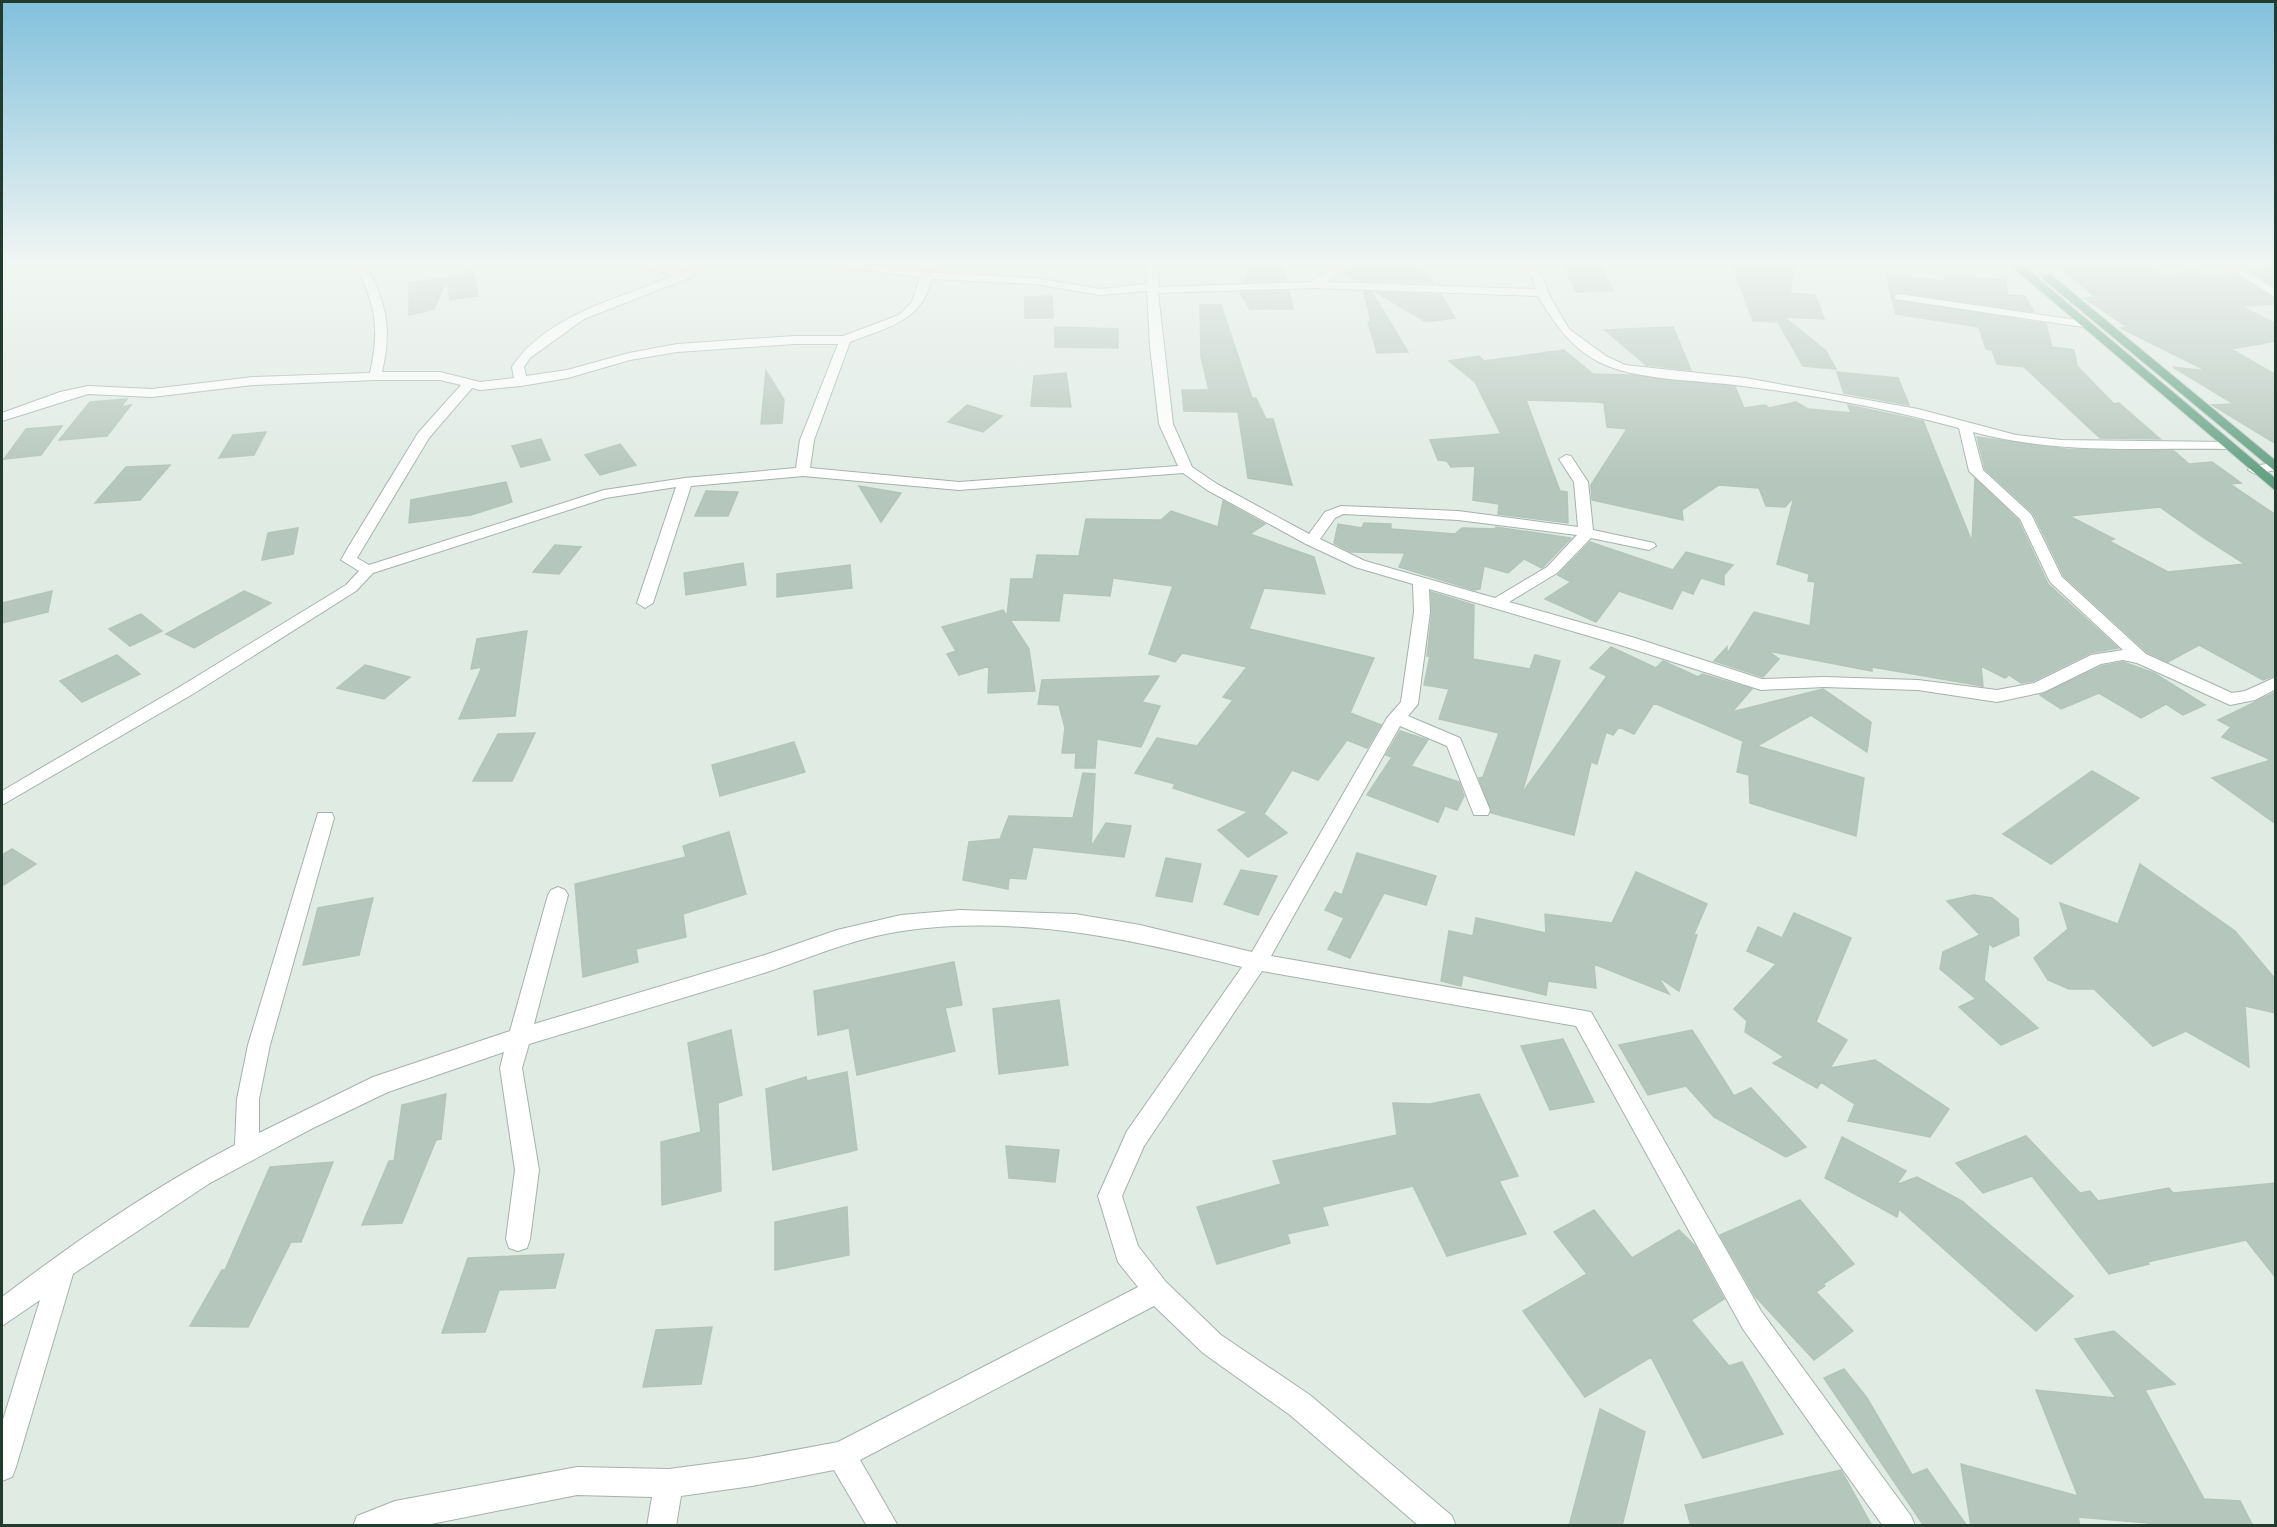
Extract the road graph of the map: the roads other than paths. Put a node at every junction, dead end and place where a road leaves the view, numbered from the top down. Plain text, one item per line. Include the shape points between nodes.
1 (383, 335) edge
2 (552, 335) edge
3 (859, 335) edge
4 (1155, 335) edge
5 (1571, 335) edge
6 (2096, 335) edge
7 (2119, 335) edge
8 (845, 340) junction
9 (375, 376) junction
10 (521, 382) junction
11 (468, 384) junction
12 (2, 417) edge
13 (1965, 426) junction
14 (2225, 445) junction
15 (1566, 459) dead end
16 (2275, 467) edge
17 (1186, 469) junction
18 (2255, 470) junction
19 (803, 472) junction
20 (685, 482) junction
21 (2276, 487) edge
22 (1586, 531) junction
23 (1311, 541) junction
24 (1649, 546) dead end
25 (369, 570) junction
26 (1421, 583) junction
27 (645, 603) dead end
28 (1494, 605) junction
29 (2141, 658) junction
30 (2276, 682) edge
31 (1396, 718) junction
32 (2, 798) edge
33 (1481, 810) dead end
34 (325, 818) dead end
35 (558, 895) dead end
36 (1257, 962) junction
37 (517, 1038) junction
38 (247, 1151) junction
39 (518, 1239) dead end
40 (63, 1266) junction
41 (1157, 1291) junction
42 (2, 1313) edge
43 (841, 1455) junction
44 (2, 1467) edge
45 (669, 1483) junction
46 (366, 1526) edge
47 (661, 1526) edge
48 (884, 1526) edge
49 (1442, 1526) edge
50 (1901, 1526) edge

1 - 9 street
2 - 10 street via 518,367
3 - 8 street
4 - 17 street via 1166,424
5 - 13 street via 1602,359 1623,368 1745,382 1918,413
6 - 14 main road
7 - 16 main road
8 - 10 street via 677,348
8 - 19 street via 804,445
9 - 11 street via 440,376
9 - 12 street via 253,381 152,393 88,390
10 - 11 street
11 - 25 street via 423,436 356,546 349,560
13 - 14 street via 2015,439 2061,444
13 - 29 street via 1976,471 2026,517 2055,579
14 - 18 main road
15 - 22 street via 1581,482
16 - 18 street
17 - 19 street via 959,486
17 - 23 street
18 - 21 main road
19 - 20 street
20 - 25 street via 604,494
20 - 27 street
22 - 23 street via 1498,519 1341,510 1330,515
22 - 24 street
22 - 28 street via 1583,541 1552,570
23 - 26 street via 1360,564
25 - 32 street via 341,594 187,690
26 - 28 street
26 - 31 street via 1422,612 1409,704
28 - 29 street via 1629,642 1761,685 1824,682 1918,686 1997,696 2038,688 2110,655
29 - 30 street via 2230,699 2249,696
31 - 33 street via 1454,742
31 - 36 street
34 - 38 street via 259,1045 248,1099
35 - 37 street
36 - 37 street via 1140,933 1075,922 960,918 901,923 837,938 757,967
36 - 41 street via 1135,1139 1110,1196 1127,1253
36 - 50 street via 1583,1018 1752,1320
37 - 38 street via 381,1084
37 - 39 street via 511,1068 526,1170
38 - 40 street via 202,1175
40 - 42 street
40 - 44 street
41 - 43 street
41 - 49 street via 1212,1344 1300,1406
43 - 45 street
43 - 48 street
45 - 46 street via 577,1481 395,1516
45 - 47 street

